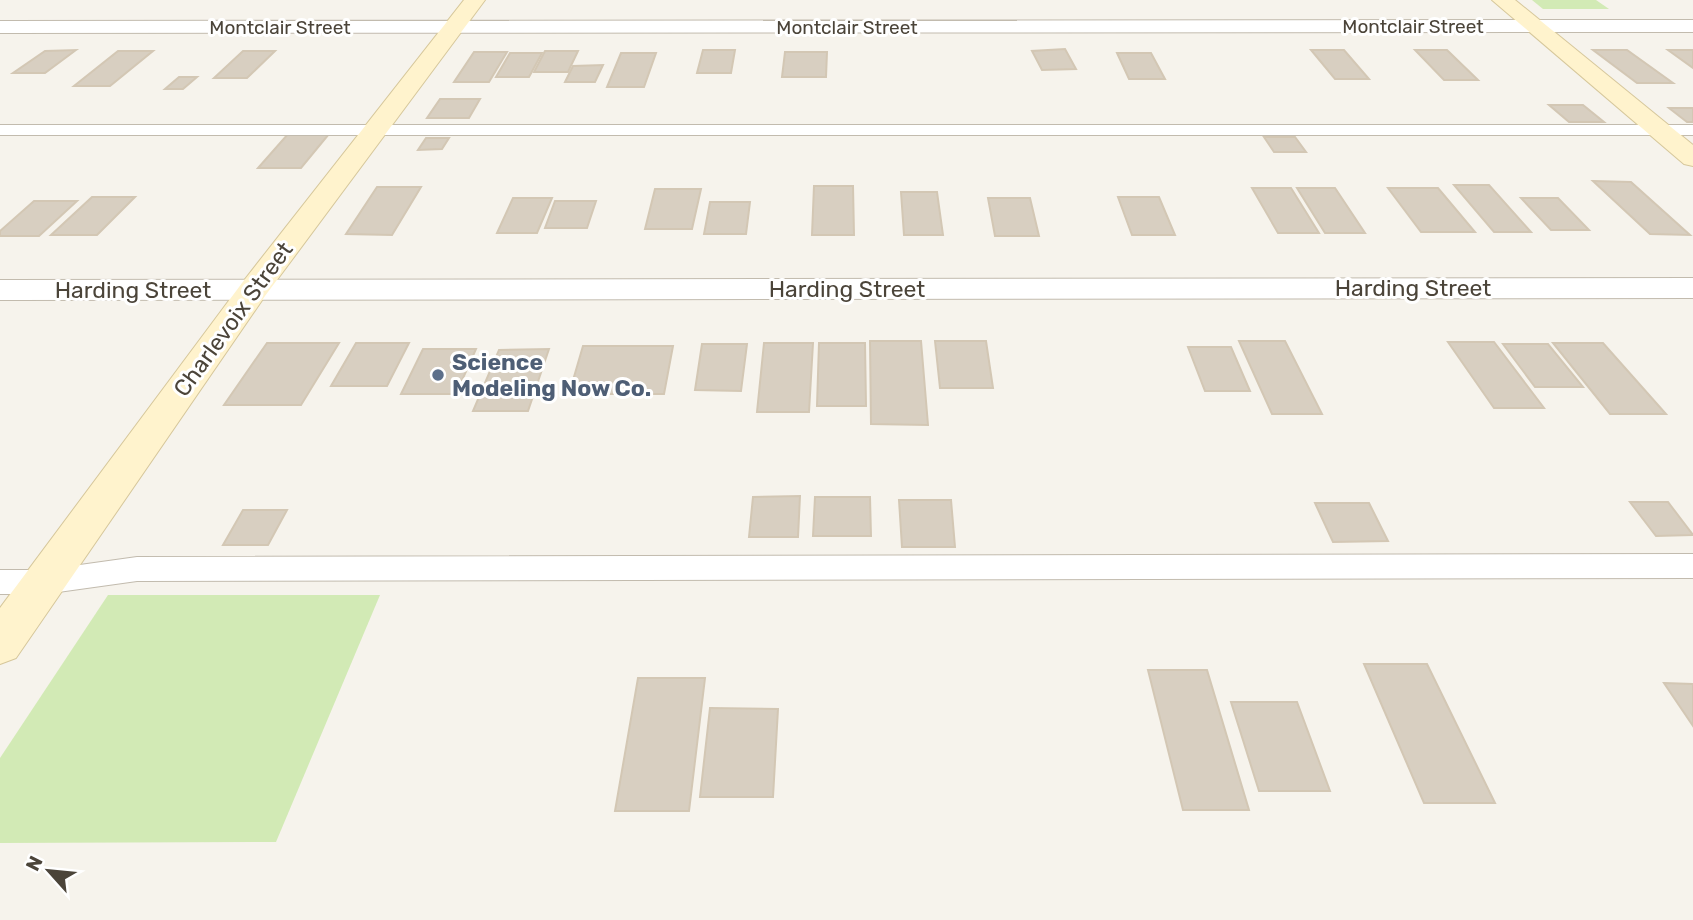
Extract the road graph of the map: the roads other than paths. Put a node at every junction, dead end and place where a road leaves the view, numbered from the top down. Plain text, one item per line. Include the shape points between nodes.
1 (475, 0) edge
2 (1502, 0) edge
3 (1533, 26) junction
4 (1693, 26) edge
5 (0, 27) edge
6 (455, 27) junction
7 (0, 130) edge
8 (1693, 130) edge
9 (375, 131) junction
10 (1660, 131) junction
11 (1693, 158) edge
12 (1693, 288) edge
13 (0, 290) edge
14 (253, 290) junction
15 (1693, 566) edge
16 (0, 582) edge
17 (44, 582) junction
18 (0, 644) edge

1 - 6 street, Charlevoix Street
2 - 3 street
3 - 4 street, Montclair Street
3 - 6 street, Montclair Street
3 - 10 street
5 - 6 street, Montclair Street
6 - 9 street, Charlevoix Street
7 - 9 lane
8 - 10 lane
9 - 10 lane
9 - 14 street, Charlevoix Street
10 - 11 street
12 - 14 street, Harding Street
13 - 14 street, Harding Street
14 - 17 street, Charlevoix Street
15 - 17 lane via 137,569
16 - 17 lane
17 - 18 street, Charlevoix Street

